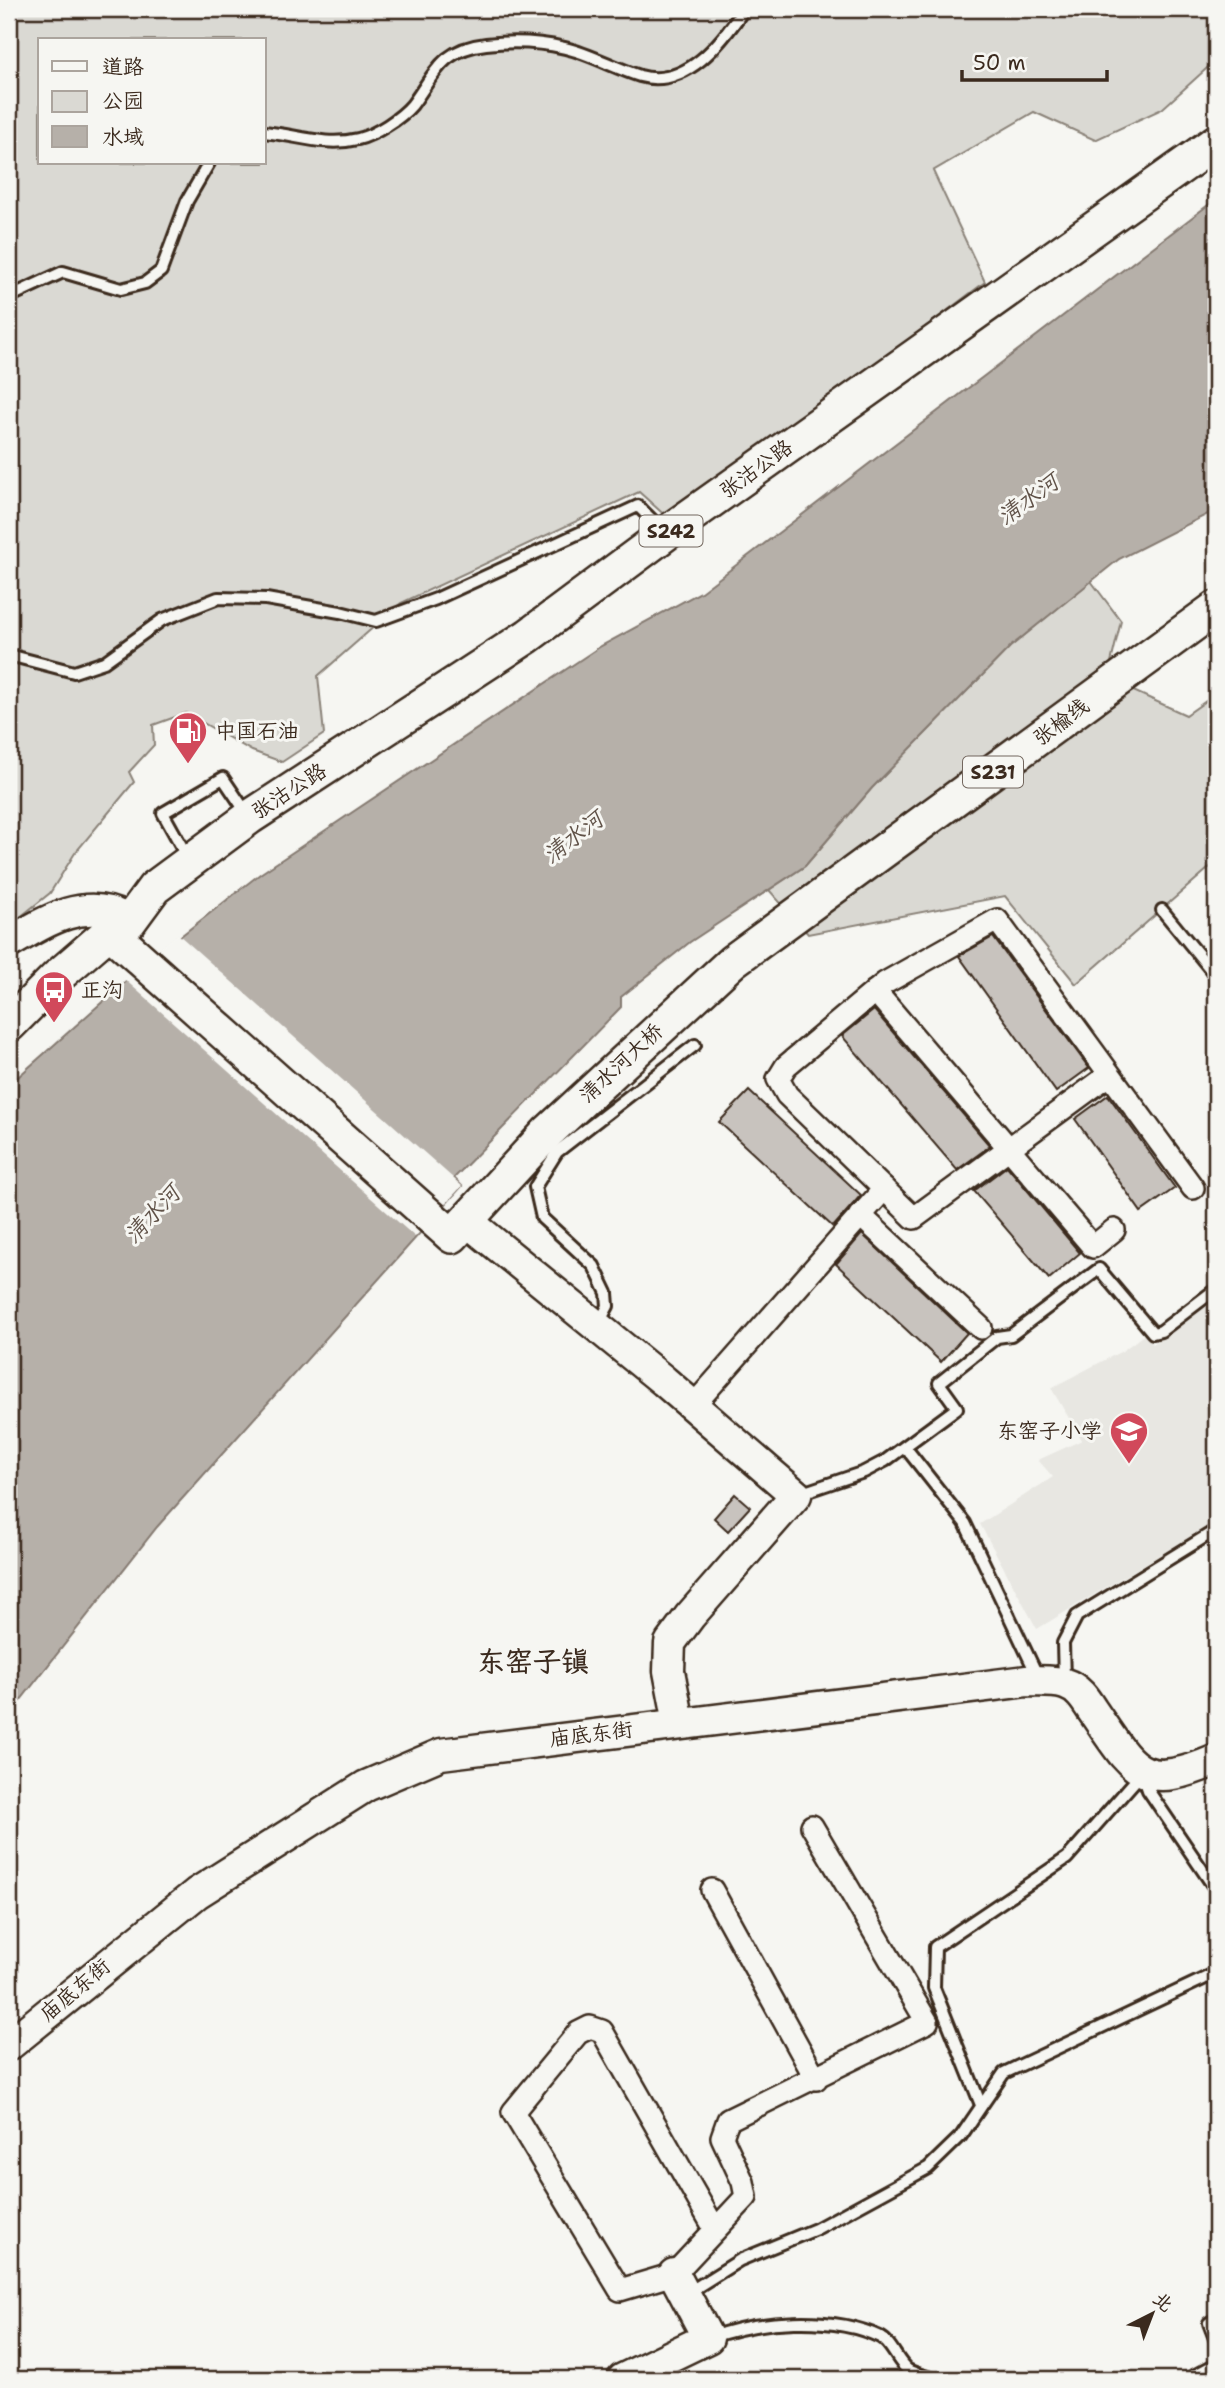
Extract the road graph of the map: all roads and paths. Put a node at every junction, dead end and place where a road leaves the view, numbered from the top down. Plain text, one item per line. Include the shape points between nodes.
1 (744, 9) edge
2 (266, 132) edge
3 (1216, 142) edge
4 (208, 164) edge
5 (9, 297) edge
6 (666, 534) junction
7 (1216, 608) edge
8 (9, 655) edge
9 (250, 817) junction
10 (190, 862) junction
11 (1163, 911) dead end
12 (768, 935) joint
13 (132, 936) junction
14 (9, 943) edge
15 (9, 957) edge
16 (1216, 976) edge
17 (875, 991) junction
18 (9, 1025) edge
19 (695, 1045) dead end
20 (9, 1046) edge
21 (1109, 1075) junction
22 (1008, 1149) junction
23 (1193, 1188) dead end
24 (884, 1189) junction
25 (455, 1215) junction
26 (860, 1215) junction
27 (1114, 1230) dead end
28 (1216, 1289) edge
29 (597, 1328) junction
30 (981, 1328) dead end
31 (693, 1406) junction
32 (905, 1447) junction
33 (796, 1495) junction
34 (1216, 1530) edge
35 (1052, 1683) junction
36 (679, 1723) junction
37 (1216, 1760) edge
38 (1142, 1773) junction
39 (812, 1826) dead end
40 (712, 1890) dead end
41 (1216, 1890) edge
42 (1216, 1973) edge
43 (9, 2045) edge
44 (816, 2079) junction
45 (981, 2105) junction
46 (715, 2229) junction
47 (680, 2284) junction
48 (1216, 2319) edge
49 (708, 2338) junction
50 (1216, 2341) edge
51 (1216, 2364) edge
52 (623, 2379) edge
53 (934, 2379) edge
54 (1188, 2379) edge

1 - 2 lane via 702,60 673,75 643,77 566,48 526,42 483,44 454,53 436,66 411,106 360,139 317,143
3 - 6 main road, 张沽公路 / S242
4 - 5 lane via 187,201 161,271 145,283 121,289 63,272
6 - 8 lane via 638,506 436,599 376,621 266,599 218,598 162,620 104,662 74,672
6 - 9 main road, 张沽公路 / S242 via 528,636
7 - 12 main road, 张榆线 / S231
9 - 10 main road, 张沽公路 / S242
9 - 10 lane via 223,778 163,813
10 - 13 main road, 张沽公路 / S242 via 154,888
11 - 16 lane
12 - 25 main road, 清水河大桥 / S231 via 644,1040
13 - 14 street via 110,910 75,911
13 - 15 street via 90,926 41,939
13 - 18 main road via 58,976
13 - 20 main road
13 - 25 main road
17 - 21 street via 997,919
17 - 22 street
17 - 24 street via 786,1066 778,1079 787,1096
19 - 29 lane via 558,1152 535,1187 542,1218 593,1266 607,1293 608,1306
21 - 22 street
21 - 23 street
22 - 24 street via 914,1218
22 - 27 street via 1093,1247
24 - 26 street
25 - 29 street via 461,1244 502,1252
26 - 30 street
26 - 31 street
28 - 32 lane via 1153,1333 1099,1269 939,1382 957,1409
29 - 31 street
31 - 33 street
32 - 33 lane via 864,1472
32 - 35 lane via 965,1523 1037,1669
33 - 36 street via 670,1643 669,1671
34 - 35 lane via 1077,1616 1063,1643
35 - 36 street, 庙底东街
35 - 38 street via 1081,1693 1121,1755
36 - 43 street, 庙底东街 via 441,1754 366,1786 168,1913
37 - 38 street via 1161,1776
38 - 41 lane via 1148,1790
38 - 45 lane via 1067,1858 936,1947 934,1987
39 - 44 street via 927,2022
40 - 44 street
42 - 45 lane via 1004,2073
44 - 46 street via 729,2120 722,2137 746,2197
45 - 47 lane via 961,2136 928,2168 816,2229
46 - 47 street
46 - 47 street via 602,2031 590,2026 578,2033 513,2112 620,2290
47 - 49 street
48 - 50 lane via 1209,2323
49 - 52 street
49 - 53 lane via 728,2330 827,2323 882,2338 908,2370
51 - 54 lane

